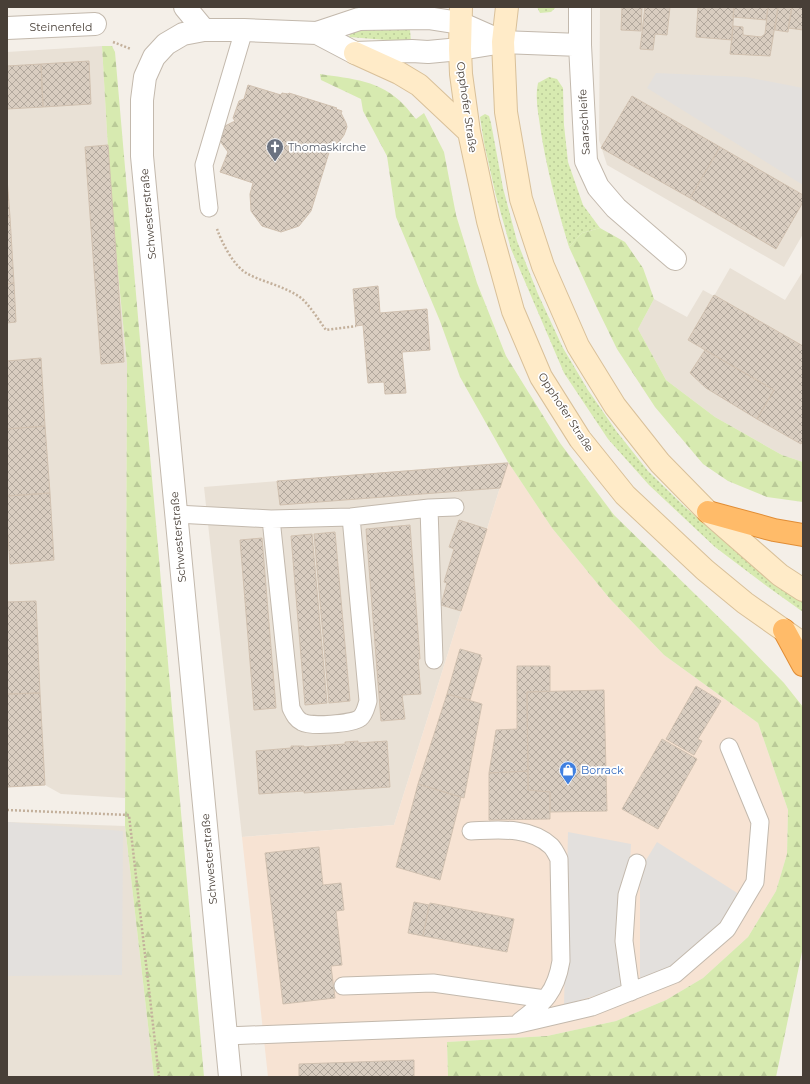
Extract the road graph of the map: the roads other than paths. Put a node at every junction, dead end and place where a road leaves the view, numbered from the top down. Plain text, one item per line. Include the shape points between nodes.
1 (185, 7) edge
2 (507, 7) edge
3 (580, 7) edge
4 (461, 15) edge
5 (95, 24) road end
6 (7, 28) edge
7 (204, 30) junction
8 (244, 30) junction
9 (317, 33) junction
10 (503, 42) junction
11 (580, 45) junction
12 (460, 49) junction
13 (355, 53) junction
14 (469, 132) junction
15 (209, 208) road end
16 (675, 259) dead end
17 (455, 507) dead end
18 (429, 508) junction
19 (708, 512) junction
20 (176, 514) junction
21 (351, 518) junction
22 (271, 519) junction
23 (803, 535) edge
24 (803, 590) edge
25 (784, 630) junction
26 (803, 644) edge
27 (434, 660) dead end
28 (803, 665) edge
29 (729, 747) dead end
30 (471, 831) dead end
31 (637, 863) dead end
32 (343, 986) dead end
33 (631, 992) junction
34 (545, 999) junction
35 (515, 1025) junction
36 (226, 1036) junction
37 (230, 1077) edge

1 - 7 street
2 - 10 main road
3 - 11 street, Saarschleife
4 - 9 street, Opphofer Straße via 359,19
4 - 10 street, Opphofer Straße
4 - 12 main road
5 - 6 street, Steinenfeld
7 - 8 street, Opphofer Straße
7 - 20 street, Schwesterstraße via 183,34 166,44 154,57 145,78 142,100 142,156
8 - 9 street, Opphofer Straße
8 - 15 lane via 204,165
9 - 13 street, Opphofer Straße
10 - 11 street
10 - 12 street, Opphofer Straße
10 - 19 main road via 506,112 520,199 543,266 578,346 615,406 660,463
11 - 16 street, Saarschleife via 586,161 598,187 616,208
12 - 13 street, Opphofer Straße
12 - 14 main road, Opphofer Straße
13 - 14 main road via 399,72 419,85
14 - 25 main road, Opphofer Straße via 488,221 513,311 541,377 580,439 625,494 705,570 745,603
17 - 18 lane
18 - 21 lane
18 - 27 lane
19 - 23 highway
19 - 24 main road via 780,575
20 - 22 lane
20 - 36 street, Schwesterstraße
21 - 22 lane
21 - 22 lane via 368,701 361,717 353,721 313,725 296,718 291,708
25 - 26 main road, Opphofer Straße
25 - 28 highway
29 - 33 lane via 760,822 755,882 727,929 675,974
30 - 34 lane via 514,830 537,837 552,846 559,859 561,961 554,986
31 - 33 lane via 626,895 624,941
32 - 34 lane via 433,983
33 - 35 lane via 592,1007
34 - 35 lane
35 - 36 lane
36 - 37 street, Schwesterstraße

